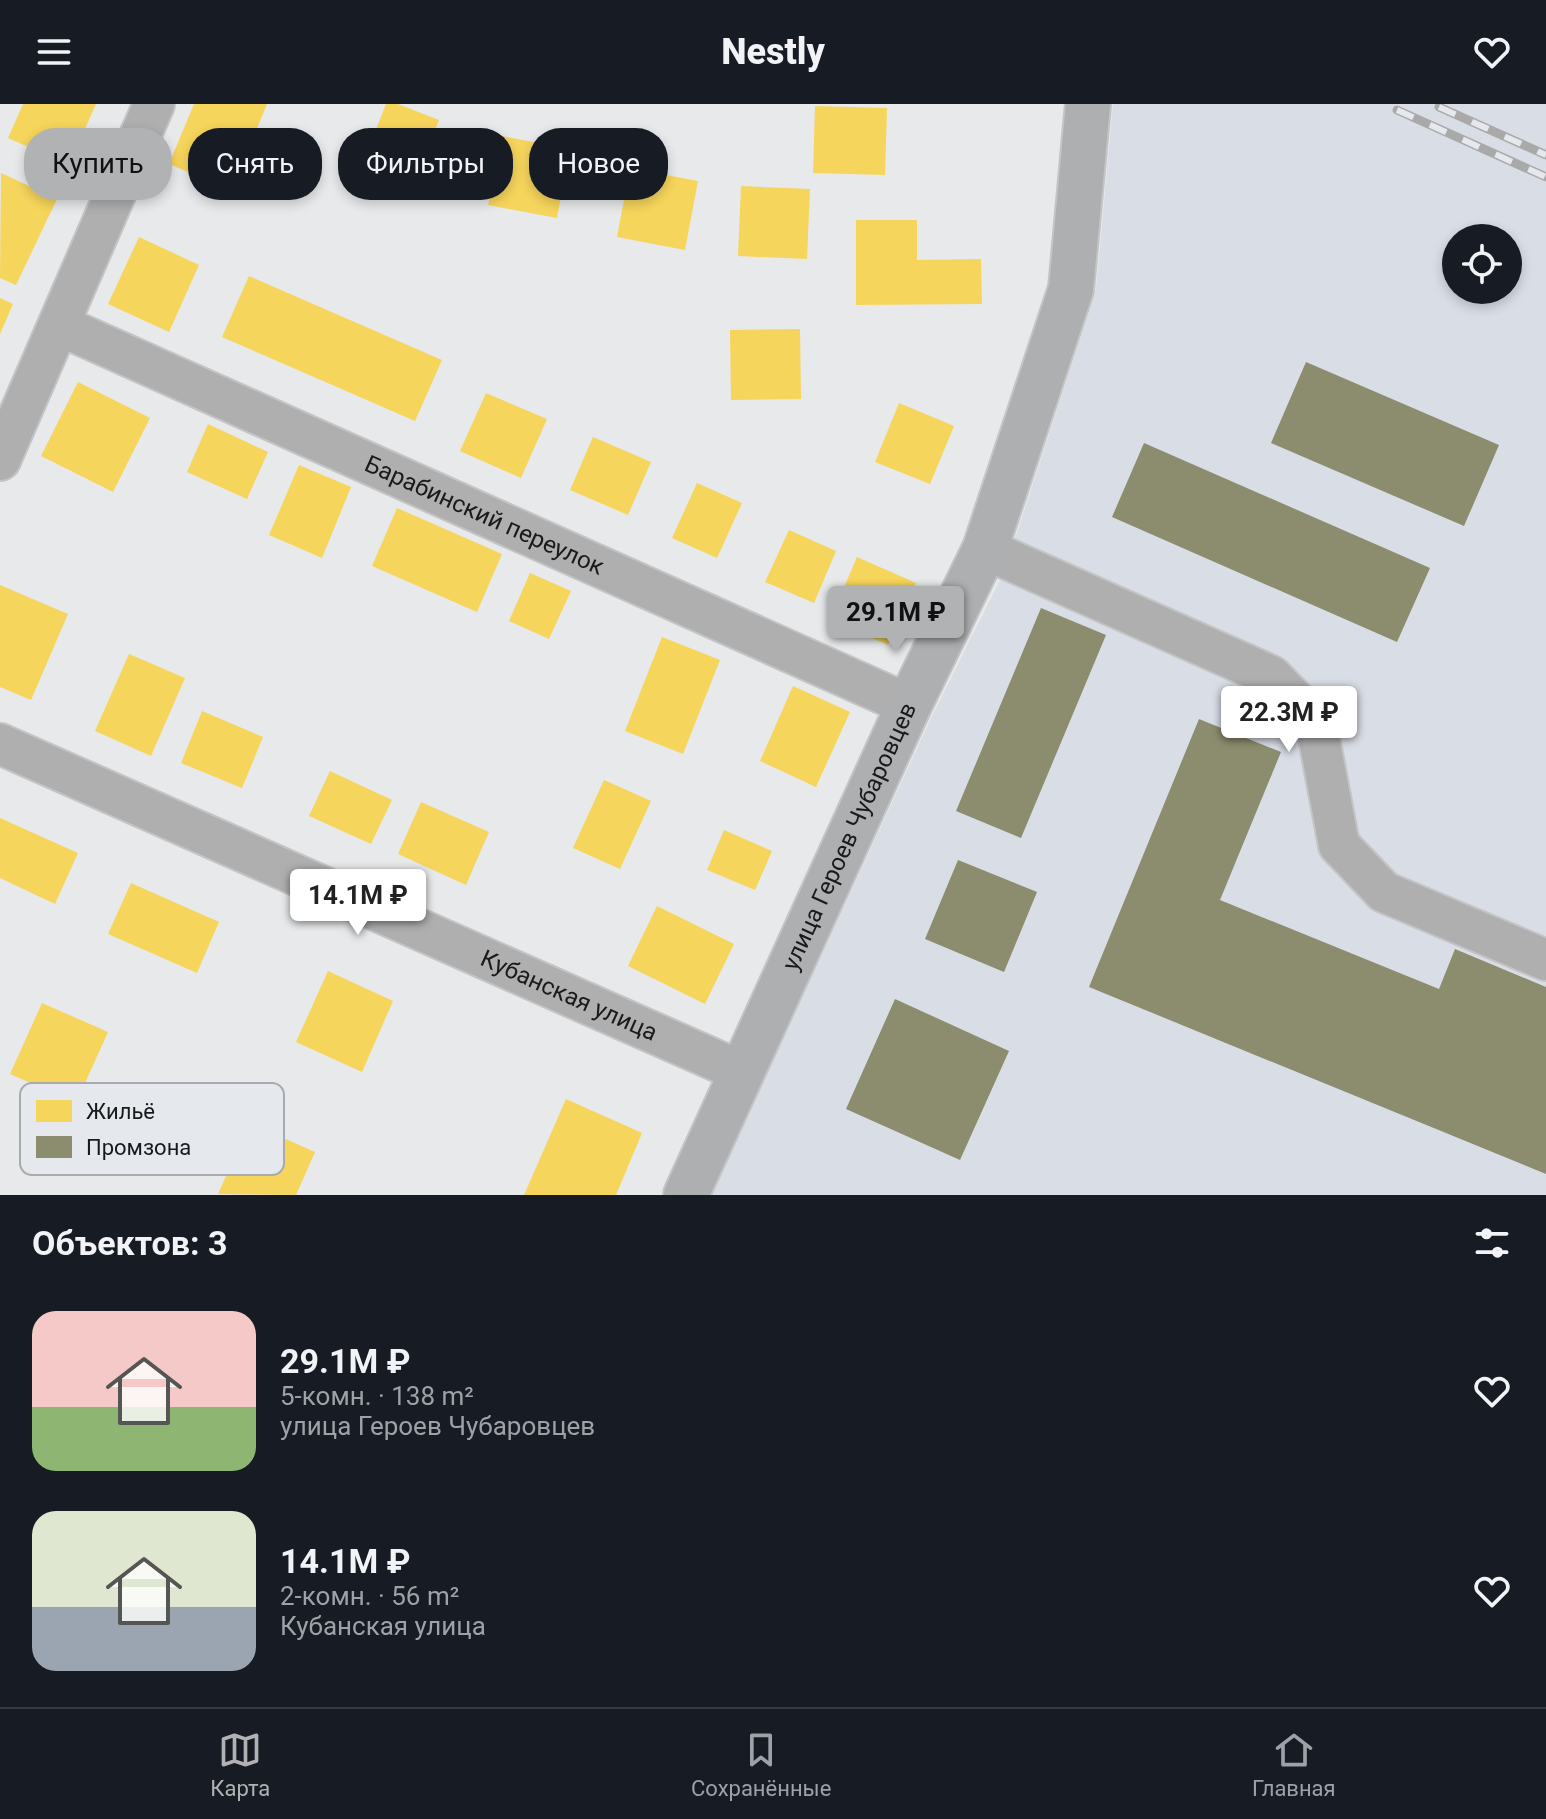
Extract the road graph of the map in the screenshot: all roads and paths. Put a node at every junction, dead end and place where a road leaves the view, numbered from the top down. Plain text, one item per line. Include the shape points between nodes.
1 (154, 104) edge
2 (1088, 104) edge
3 (59, 325) junction
4 (0, 460) edge
5 (985, 549) junction
6 (909, 705) junction
7 (0, 744) edge
8 (1546, 960) edge
9 (742, 1072) junction
10 (686, 1195) edge

1 - 3 street
2 - 5 street, улица Героев Чубаровцев via 1071,289
3 - 4 street
3 - 6 street, Барабинский переулок
5 - 6 street, улица Героев Чубаровцев
5 - 8 street via 1271,676 1316,722 1339,845 1384,892
6 - 9 street, улица Героев Чубаровцев
7 - 9 street, Кубанская улица
9 - 10 street, улица Героев Чубаровцев

